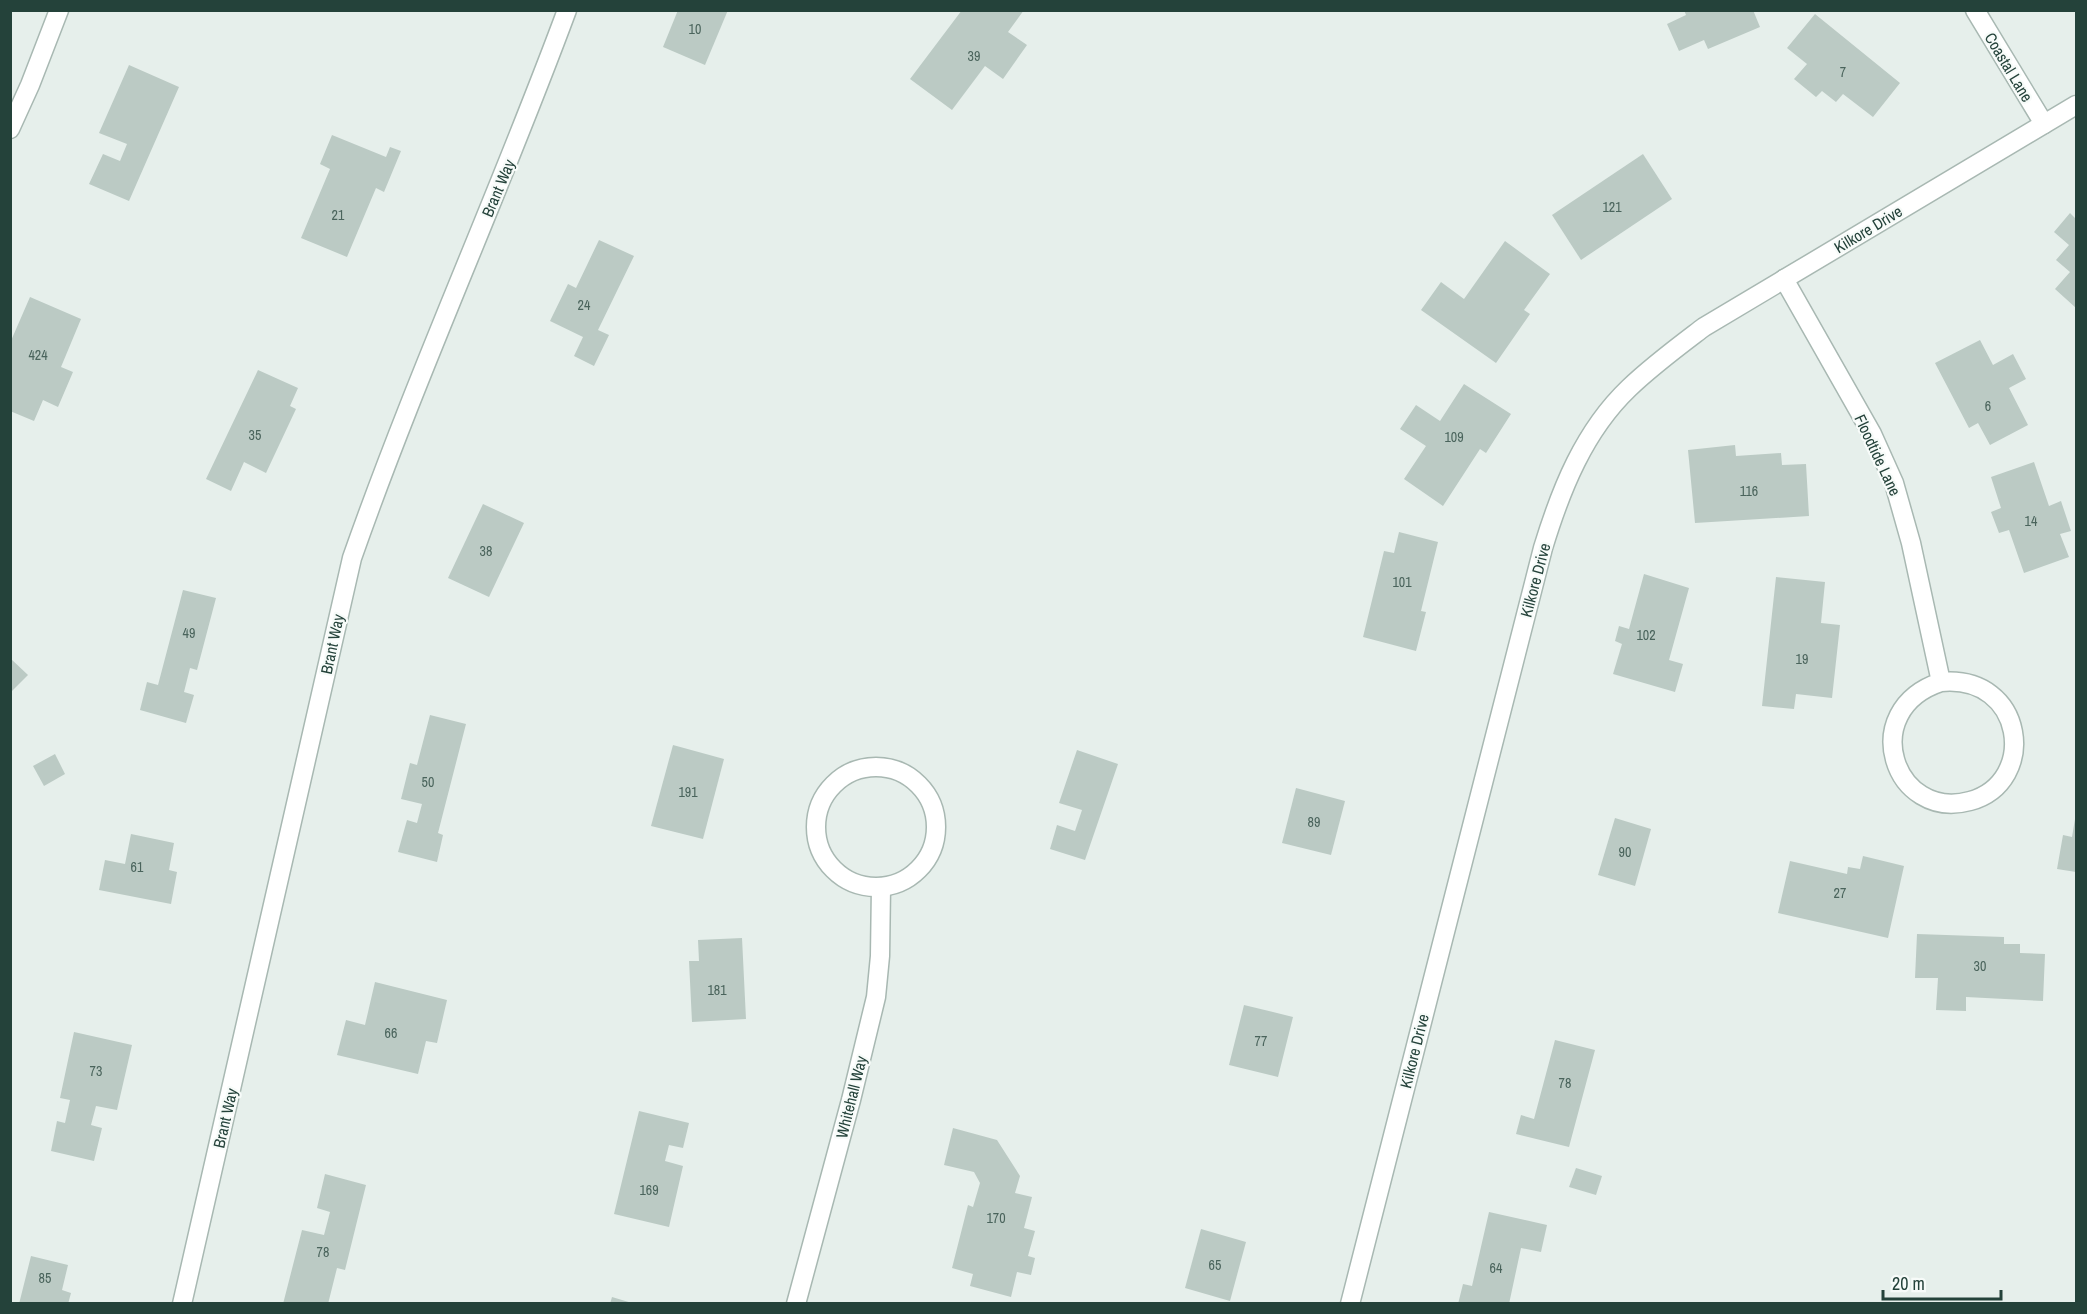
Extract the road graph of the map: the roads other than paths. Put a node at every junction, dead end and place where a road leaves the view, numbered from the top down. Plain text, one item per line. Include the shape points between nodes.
1 (59, 10) edge
2 (567, 10) edge
3 (1975, 10) edge
4 (2076, 105) edge
5 (2044, 124) junction
6 (10, 129) edge
7 (1784, 279) junction
8 (1941, 682) junction
9 (881, 886) junction
10 (182, 1304) edge
11 (796, 1304) edge
12 (1350, 1304) edge

1 - 6 street
2 - 10 street, Brant Way via 352,558
3 - 5 street, Coastal Lane
4 - 5 street, Kilkore Drive
5 - 7 street, Kilkore Drive
7 - 8 street, Floodtide Lane via 1872,434 1894,483
7 - 12 street, Kilkore Drive via 1704,327 1628,389 1600,422 1558,500
8 - 8 street via 1918,692 1902,710 1893,732 1893,756 1904,778 1922,795 1944,803 1970,801 1994,788 2009,767 2015,741 2013,728 2001,704 1980,687
9 - 9 street via 905,879 925,862 936,827 931,802 916,782 893,769 868,768 843,777 825,795 819,807 817,833 819,846 833,868 855,883
9 - 11 street, Whitehall Way via 876,997

